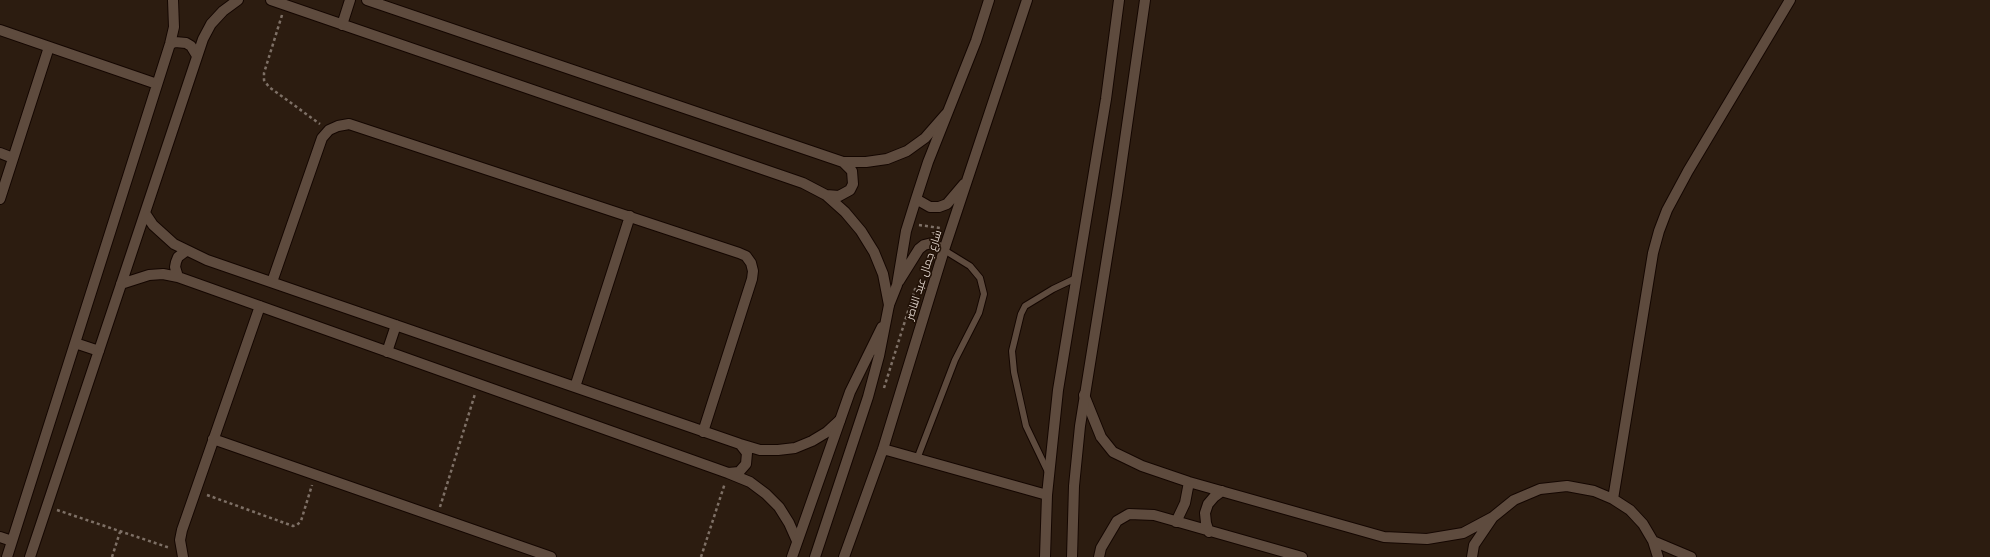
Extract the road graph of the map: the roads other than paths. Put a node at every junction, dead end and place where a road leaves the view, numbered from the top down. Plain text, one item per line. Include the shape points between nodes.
1 (173, 0) edge
2 (238, 0) edge
3 (271, 0) edge
4 (350, 0) edge
5 (367, 0) edge
6 (990, 0) edge
7 (1027, 0) edge
8 (1119, 0) edge
9 (1145, 0) edge
10 (1790, 0) edge
11 (342, 24) junction
12 (0, 30) edge
13 (170, 44) junction
14 (50, 47) junction
15 (197, 56) junction
16 (157, 84) junction
17 (949, 110) junction
18 (0, 153) edge
19 (14, 158) junction
20 (844, 162) junction
21 (969, 177) junction
22 (826, 195) junction
23 (0, 199) edge
24 (916, 199) junction
25 (145, 213) junction
26 (630, 216) junction
27 (944, 250) junction
28 (186, 251) junction
29 (178, 277) junction
30 (1076, 278) junction
31 (272, 282) junction
32 (121, 284) junction
33 (897, 285) junction
34 (889, 305) junction
35 (260, 306) junction
36 (888, 316) junction
37 (396, 325) junction
38 (75, 343) junction
39 (99, 351) junction
40 (387, 352) junction
41 (575, 387) junction
42 (1084, 395) junction
43 (840, 420) junction
44 (703, 432) junction
45 (214, 439) junction
46 (740, 444) junction
47 (883, 450) junction
48 (918, 459) junction
49 (728, 473) junction
50 (1049, 474) junction
51 (1189, 482) junction
52 (1222, 491) junction
53 (1047, 495) junction
54 (1613, 499) junction
55 (1493, 517) junction
56 (1176, 522) junction
57 (1208, 532) junction
58 (0, 537) edge
59 (797, 540) junction
60 (12, 541) junction
61 (1654, 541) junction
62 (182, 554) edge
63 (7, 557) edge
64 (30, 557) edge
65 (551, 557) edge
66 (792, 557) edge
67 (815, 557) edge
68 (844, 557) edge
69 (1045, 557) edge
70 (1072, 557) edge
71 (1099, 557) edge
72 (1302, 557) edge
73 (1472, 557) edge
74 (1658, 557) edge
75 (1691, 557) edge

1 - 13 street via 174,27
2 - 15 street via 211,24
3 - 11 street
4 - 11 street
5 - 20 street
6 - 17 street, شارع جمال عبد الناصر
7 - 21 street, شارع جمال عبد الناصر
8 - 30 street via 1106,99
9 - 42 street via 1117,195
10 - 54 street via 1688,170 1659,231 1653,253
11 - 22 street via 779,174
12 - 14 street
13 - 15 street via 186,43
13 - 16 street
14 - 16 street
14 - 19 street
15 - 25 street
16 - 38 street
17 - 20 street via 925,138 907,151 887,159
17 - 24 street, شارع جمال عبد الناصر
18 - 19 street
19 - 23 street
20 - 22 street via 852,171 853,184 850,190 839,196
21 - 24 street via 947,204 930,207
21 - 27 street, شارع جمال عبد الناصر
22 - 34 street via 861,230 874,252 883,274
24 - 33 street, شارع جمال عبد الناصر via 908,224
25 - 28 street via 163,236
25 - 32 street
26 - 31 street via 359,126 338,126 329,130 317,147
26 - 41 street
26 - 44 street via 739,252 751,263 752,279
27 - 33 street via 932,243 924,245
27 - 47 street, شارع جمال عبد الناصر
27 - 48 lane via 970,266 980,278 984,294 979,313 955,360
28 - 29 street via 176,262
28 - 31 street
29 - 32 street via 164,274 149,275
29 - 35 street
30 - 50 street via 1058,390
30 - 50 lane via 1025,306 1012,351 1026,426
31 - 37 street
32 - 39 street
33 - 34 street, شارع جمال عبد الناصر
34 - 36 street, شارع جمال عبد الناصر
35 - 40 street
35 - 45 street
36 - 43 street via 862,365
36 - 67 street, شارع جمال عبد الناصر via 868,397
37 - 40 street
37 - 41 street
38 - 39 street
38 - 60 street
39 - 64 street
40 - 49 street
41 - 44 street
42 - 51 street via 1101,437 1114,452 1142,466
42 - 70 street via 1074,486
43 - 46 street via 827,432 795,448 760,450
43 - 59 street
44 - 46 street
45 - 62 street via 182,530
45 - 65 street
46 - 49 street via 747,453 746,464 739,472
47 - 48 street
47 - 68 street, شارع جمال عبد الناصر
48 - 53 street
49 - 59 street via 750,482 766,494 782,512
50 - 53 street
51 - 52 street
51 - 56 street via 1185,503
52 - 55 street via 1384,537 1427,539 1463,533
52 - 57 street via 1214,497 1207,509
53 - 69 street
54 - 55 street via 1594,490 1567,486 1540,489 1514,500
54 - 61 street via 1630,510
55 - 73 street via 1474,545
56 - 57 street
56 - 71 street via 1154,515 1130,514 1117,521 1101,548
57 - 72 street
58 - 60 street
59 - 66 street
60 - 63 street
61 - 74 street
61 - 75 street

